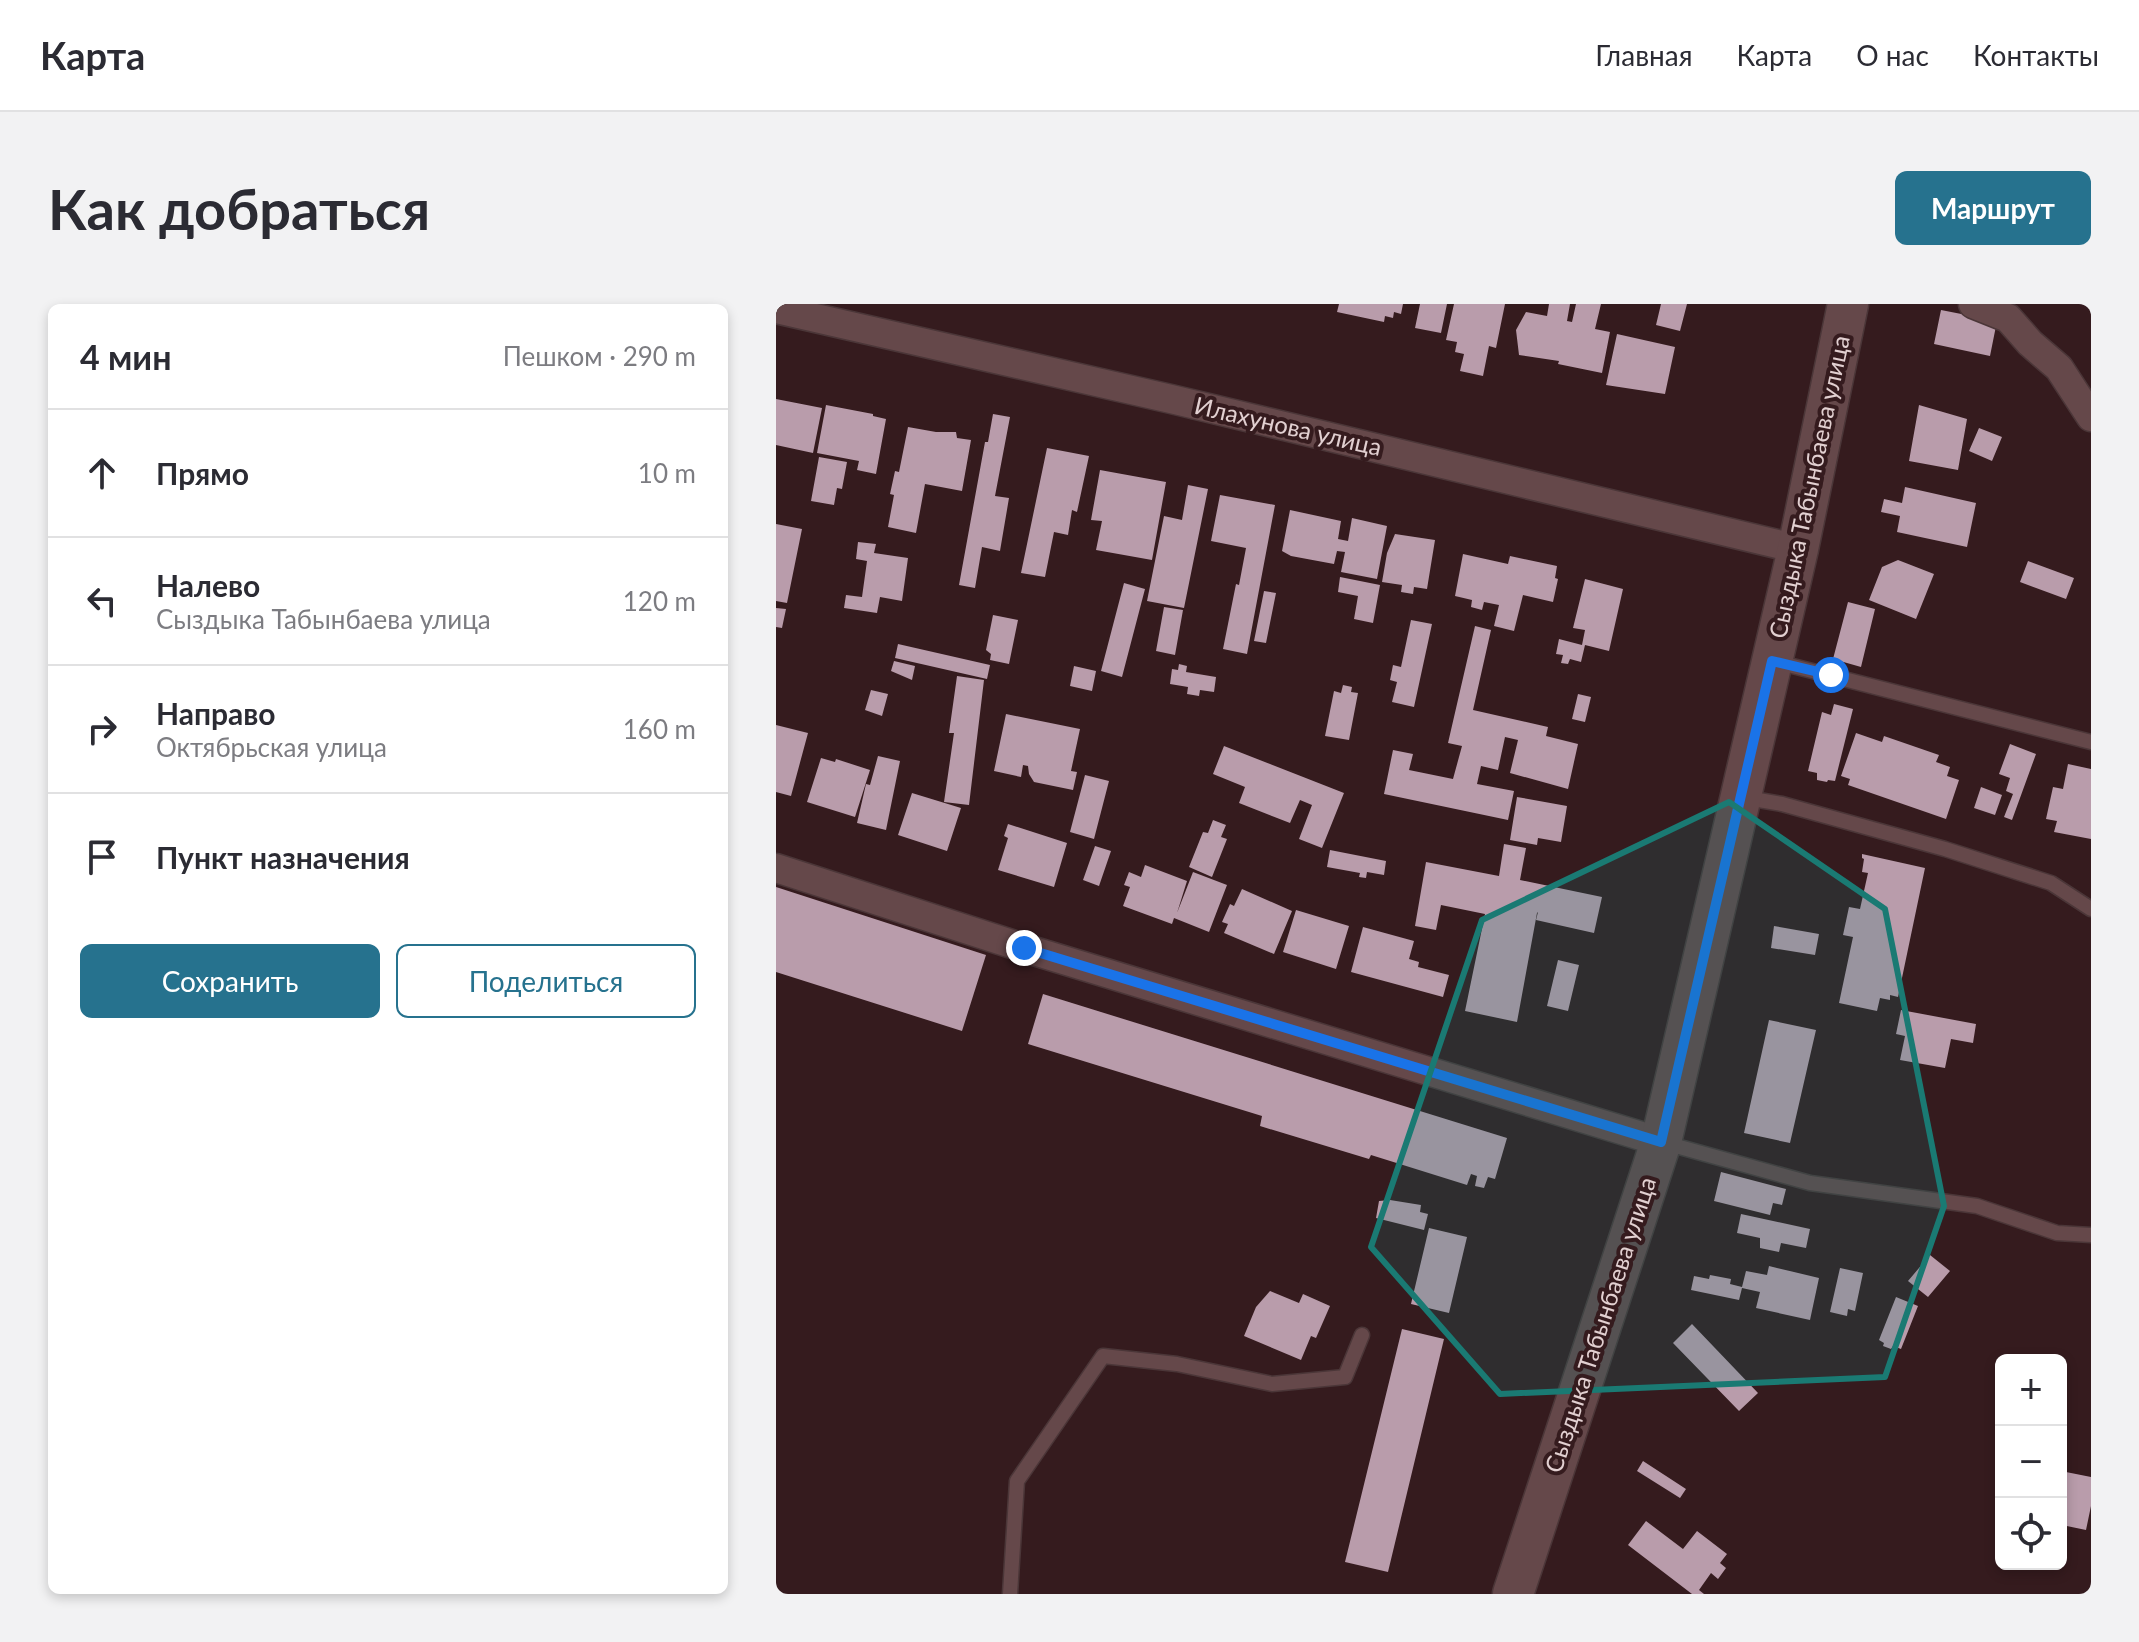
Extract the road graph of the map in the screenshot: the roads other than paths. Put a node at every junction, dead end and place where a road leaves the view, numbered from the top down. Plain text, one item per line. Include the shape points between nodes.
1 (1848, 304) edge
2 (1973, 304) edge
3 (776, 309) edge
4 (2091, 417) edge
5 (1798, 549) junction
6 (1772, 661) junction
7 (2091, 742) edge
8 (1741, 797) junction
9 (776, 868) edge
10 (2091, 909) edge
11 (1661, 1142) junction
12 (2091, 1235) edge
13 (1362, 1335) dead end
14 (1010, 1594) edge
15 (1513, 1594) edge

1 - 5 street, Сыздыка Табынбаева улица
2 - 4 street via 2008,318 2059,368
3 - 5 street, Илахунова улица
5 - 6 street, Сыздыка Табынбаева улица
6 - 7 lane
6 - 8 street, Сыздыка Табынбаева улица
8 - 10 lane via 1945,849 2051,883
8 - 11 street, Сыздыка Табынбаева улица
9 - 11 street
11 - 12 lane via 1810,1183 1977,1206 2057,1233
11 - 15 street, Сыздыка Табынбаева улица
13 - 14 lane via 1345,1377 1272,1384 1177,1364 1103,1356 1017,1481

